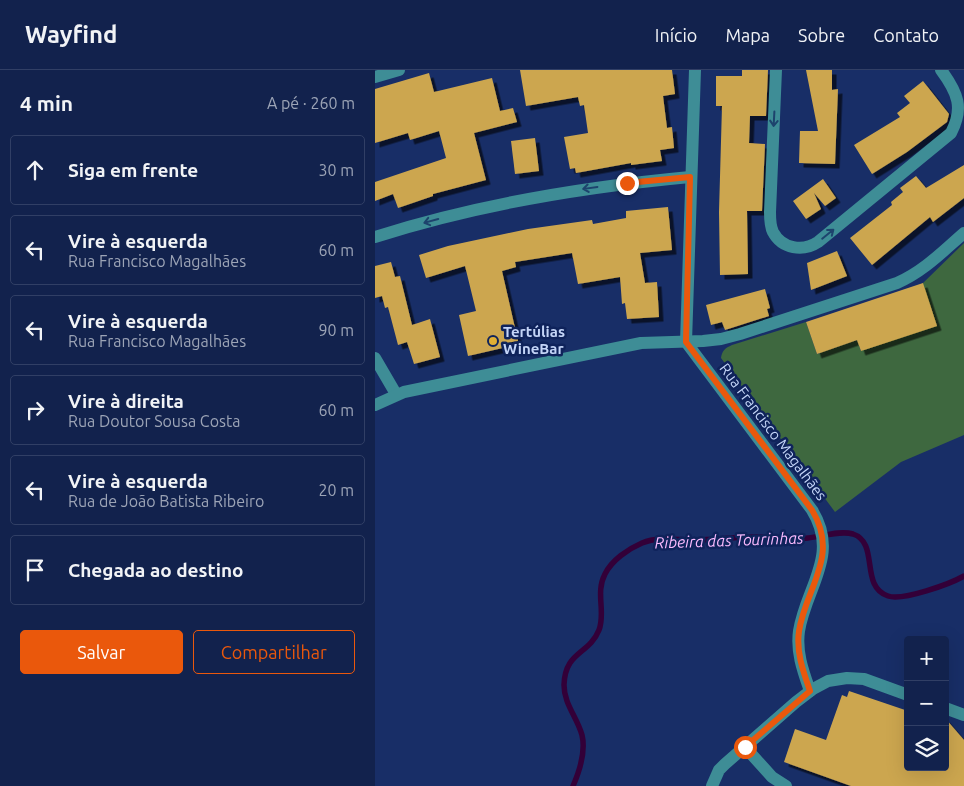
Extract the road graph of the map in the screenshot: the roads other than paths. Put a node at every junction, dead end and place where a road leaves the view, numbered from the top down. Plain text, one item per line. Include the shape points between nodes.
1 (399, 70) edge
2 (695, 70) edge
3 (777, 70) edge
4 (941, 70) edge
5 (375, 77) edge
6 (690, 177) junction
7 (964, 233) edge
8 (375, 237) edge
9 (686, 342) junction
10 (375, 358) edge
11 (396, 394) junction
12 (375, 405) edge
13 (810, 691) junction
14 (904, 694) edge
15 (949, 709) edge
16 (964, 715) edge
17 (745, 747) junction
18 (712, 786) edge
19 (786, 786) edge

1 - 5 street
2 - 6 street
3 -> 4 street via 770,225 773,233 785,244 802,249 818,242 958,126 963,115 962,105
6 -> 8 street via 540,196 456,214
6 - 9 street
7 - 9 street via 924,269 897,283 740,334
9 - 11 street via 641,343
9 - 13 street, Rua Francisco Magalhães via 820,525 823,538 821,564 799,638 801,661
10 - 11 street
11 - 12 street
13 - 14 street via 828,681 847,678 864,679
13 - 17 street
15 - 16 street
17 - 18 street via 719,770
17 - 19 street via 772,777

